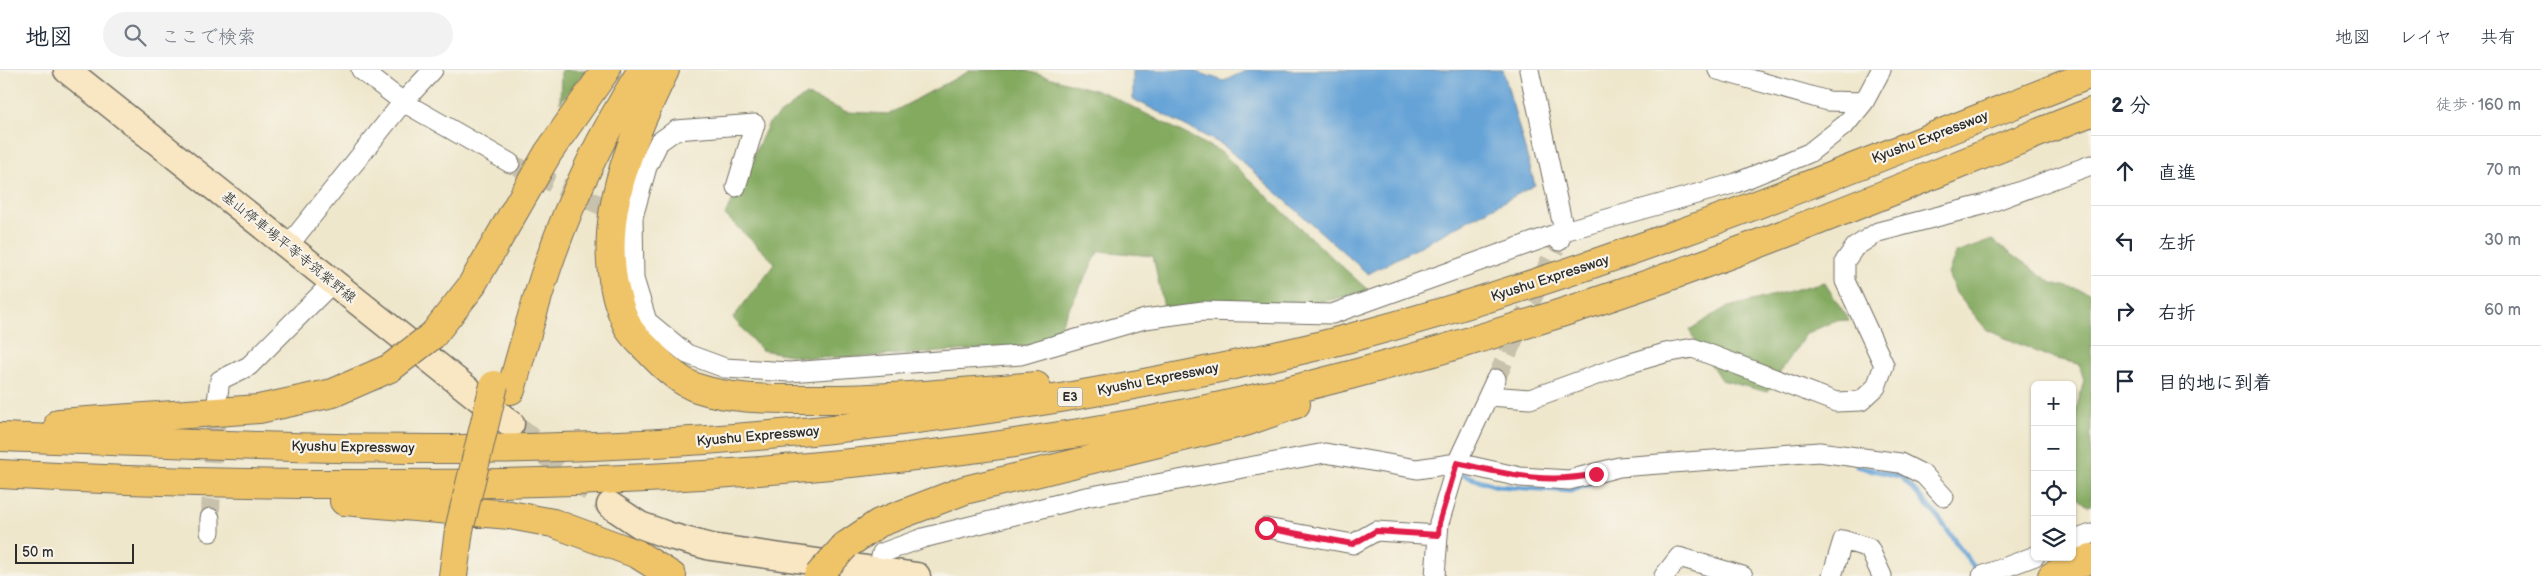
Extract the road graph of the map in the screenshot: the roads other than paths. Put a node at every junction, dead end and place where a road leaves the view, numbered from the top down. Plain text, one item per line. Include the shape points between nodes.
1 (67, 70) edge
2 (361, 70) edge
3 (433, 70) edge
4 (606, 70) edge
5 (625, 70) edge
6 (642, 70) edge
7 (665, 70) edge
8 (1529, 70) edge
9 (1718, 70) edge
10 (1881, 70) edge
11 (2091, 74) edge
12 (403, 102) junction
13 (1864, 102) junction
14 (2091, 112) edge
15 (510, 163) tunnel mouth
16 (2091, 164) edge
17 (736, 187) dead end
18 (1564, 232) junction
19 (288, 246) junction
20 (1555, 249) tunnel mouth
21 (333, 282) junction
22 (1481, 338) junction
23 (1189, 374) junction
24 (502, 387) junction
25 (217, 402) tunnel mouth
26 (511, 424) tunnel mouth
27 (0, 426) edge
28 (0, 437) edge
29 (1457, 463) junction
30 (0, 474) edge
31 (152, 482) junction
32 (1944, 497) dead end
33 (610, 505) tunnel mouth
34 (1266, 528) dead end
35 (468, 532) junction
36 (2091, 534) edge
37 (1438, 535) junction
38 (2076, 540) edge
39 (2031, 558) edge
40 (2091, 558) edge
41 (877, 573) edge
42 (2091, 573) edge
43 (453, 576) edge
44 (470, 576) edge
45 (672, 576) edge
46 (818, 576) edge
47 (917, 576) edge
48 (1436, 576) edge
49 (1664, 576) edge
50 (1742, 576) edge
51 (1832, 576) edge
52 (1882, 576) edge
53 (1982, 576) edge
54 (2052, 576) edge
55 (2085, 576) edge

1 - 19 main road, 基山停車場平等寺筑紫野線
2 - 12 street
3 - 12 street
4 - 27 main road, bridge via 548,153 470,288 433,335 390,368 332,393 259,409
5 - 24 main road via 568,176 534,264
6 - 24 main road via 623,100 583,182
7 - 23 main road via 645,110 624,167 612,214 609,248 612,282 630,330 661,364 696,388 756,399 866,400
8 - 18 street
9 - 13 street via 1828,101
10 - 13 street
11 - 23 main road, Kyushu Expressway / E3 via 1593,265 1472,304 1344,339
12 - 15 street
12 - 19 street
13 - 18 street via 1846,124 1809,153 1736,183
14 - 22 main road via 1736,251 1601,300
16 - 29 street via 1986,204 1878,232 1855,247 1845,261 1844,281 1884,365 1876,387 1861,401 1836,402 1693,348 1665,353 1530,398 1492,388
17 - 18 street via 755,124 676,130 659,142 627,216 634,279 647,321 687,354 725,368 789,372 1021,355 1145,319 1203,311 1332,314
18 - 20 street
19 - 21 main road, 基山停車場平等寺筑紫野線
21 - 25 street via 249,366 220,380
21 - 26 main road, 基山停車場平等寺筑紫野線
22 - 31 main road via 1348,375 1184,413 1054,436 841,464 729,475 523,484
22 - 46 main road, bridge via 1245,422 965,490 879,523 845,546
23 - 28 main road, Kyushu Expressway / E3 via 934,419 737,439 524,448 280,446
24 - 35 main road
29 - 32 street via 1520,478 1569,480 1620,467 1819,452 1900,462 1924,475
29 - 37 street
29 - 41 street via 1417,469 1325,453 1229,469 1086,497 923,538 882,553
30 - 31 main road
31 - 45 main road via 510,515 552,523 598,538 637,554
33 - 41 main road via 640,525 711,547
34 - 37 street via 1353,544 1376,531
35 - 43 main road
35 - 44 main road
36 - 38 street
37 - 48 street
39 - 53 street
40 - 54 main road
41 - 47 main road
42 - 55 main road
49 - 50 street via 1679,557
51 - 52 street via 1843,540 1869,548

